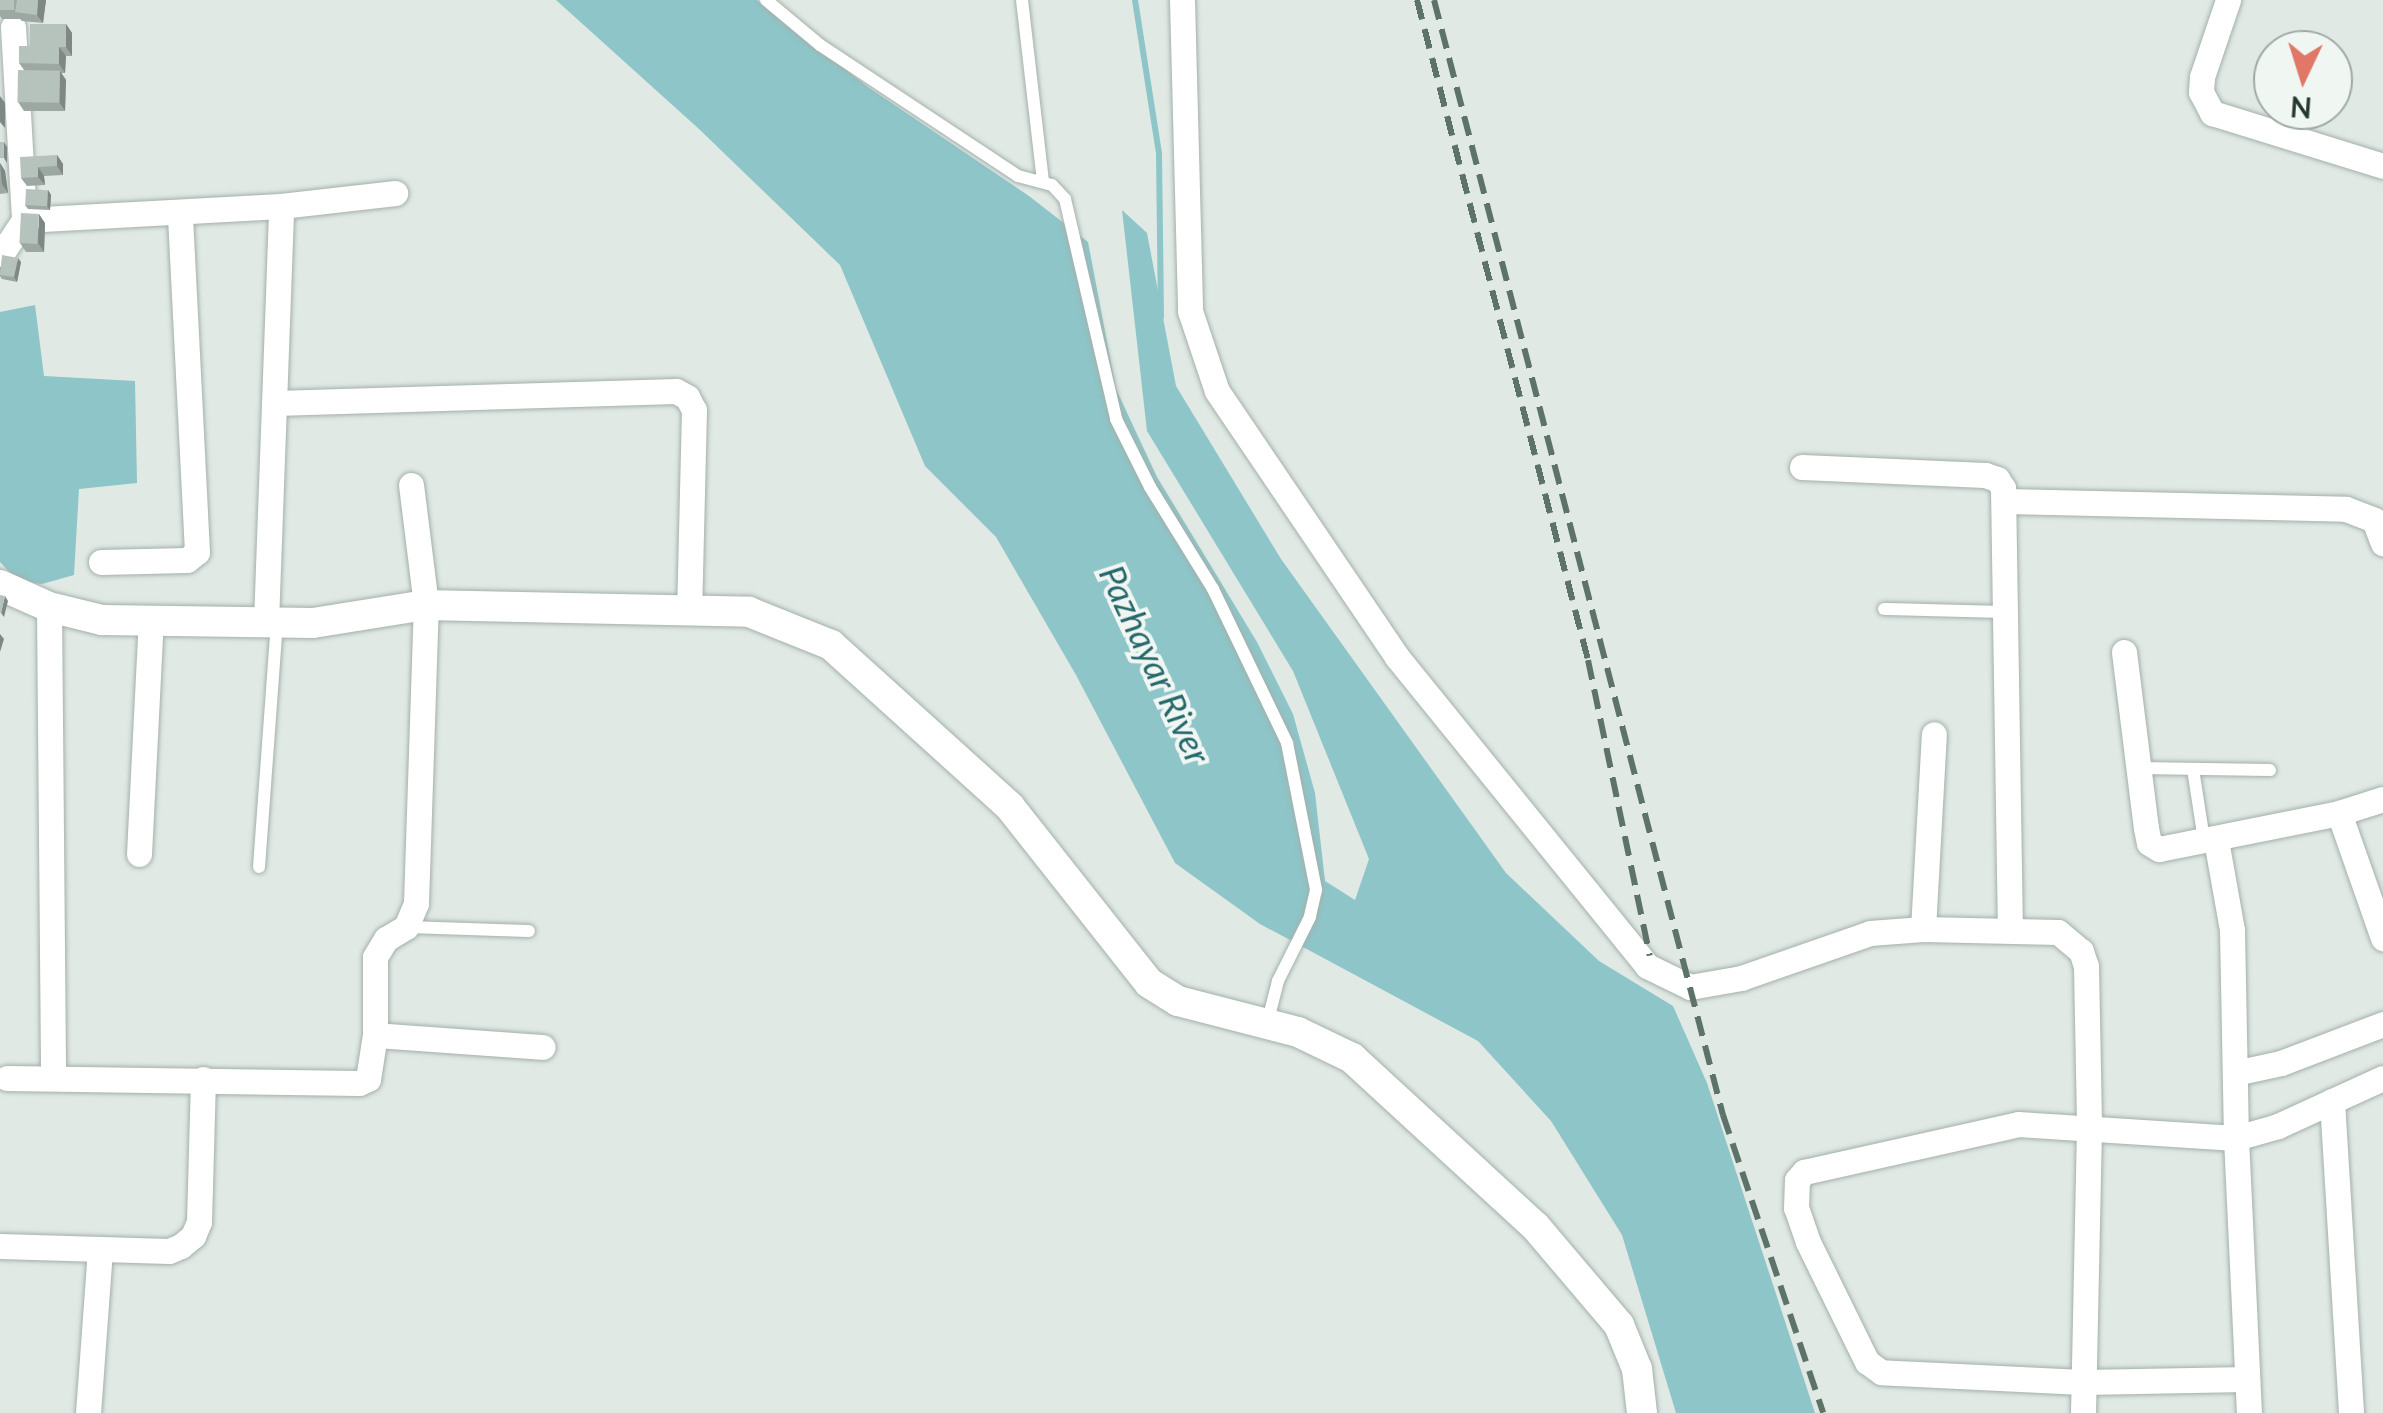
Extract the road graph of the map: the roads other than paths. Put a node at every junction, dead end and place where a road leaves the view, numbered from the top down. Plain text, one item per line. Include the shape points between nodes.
1 (766, 0) edge
2 (1022, 0) edge
3 (1182, 0) edge
4 (2228, 0) edge
5 (6, 26) edge
6 (43, 30) edge
7 (2383, 166) edge
8 (1043, 181) junction
9 (395, 193) dead end
10 (280, 206) junction
11 (180, 213) junction
12 (24, 220) junction
13 (0, 256) edge
14 (275, 403) junction
15 (1802, 467) dead end
16 (412, 485) dead end
17 (2006, 501) junction
18 (2383, 543) edge
19 (102, 562) dead end
20 (0, 585) edge
21 (426, 606) junction
22 (49, 608) junction
23 (1884, 609) dead end
24 (689, 610) junction
25 (2007, 612) junction
26 (151, 621) junction
27 (272, 622) junction
28 (2124, 652) dead end
29 (1934, 734) dead end
30 (2138, 768) junction
31 (2193, 769) junction
32 (2270, 770) dead end
33 (2383, 799) edge
34 (2339, 813) junction
35 (2210, 842) junction
36 (139, 854) dead end
37 (260, 867) dead end
38 (406, 927) junction
39 (1924, 928) junction
40 (2010, 930) junction
41 (528, 931) dead end
42 (2383, 938) edge
43 (1268, 1024) junction
44 (2383, 1024) edge
45 (375, 1035) junction
46 (543, 1046) dead end
47 (2235, 1073) junction
48 (7, 1078) dead end
49 (52, 1078) junction
50 (2383, 1078) edge
51 (202, 1079) junction
52 (2332, 1101) junction
53 (2089, 1127) junction
54 (2236, 1138) junction
55 (0, 1246) edge
56 (100, 1249) junction
57 (2246, 1379) junction
58 (2082, 1382) junction
59 (88, 1413) edge
60 (1642, 1413) edge
61 (2082, 1413) edge
62 (2249, 1413) edge
63 (2350, 1413) edge

1 - 8 lane via 820,45 1018,176
2 - 8 lane
3 - 39 street via 1190,311 1217,391 1397,657 1604,919 1646,966 1690,987 1741,978 1870,933
4 - 7 street via 2202,77 2201,92 2212,112
5 - 6 street
5 - 12 street
8 - 43 lane via 1060,191 1071,215 1116,419 1212,589 1288,743 1316,890
9 - 10 street
10 - 11 street
10 - 14 street
11 - 12 street
11 - 19 street via 197,552 187,560
12 - 13 street
14 - 24 street via 676,391 694,410
14 - 27 street
15 - 17 street via 1985,475 1997,479
16 - 21 street
17 - 18 street via 2346,509 2374,520
17 - 25 street
20 - 22 street
21 - 24 street
21 - 27 street via 313,623
21 - 38 street via 416,904
22 - 26 street via 102,620
22 - 49 street
23 - 25 lane
24 - 43 street via 749,612 831,645 1010,808 1149,983 1178,1002
25 - 40 street
26 - 27 street
26 - 36 street
27 - 37 lane
28 - 30 street
29 - 39 street
30 - 31 lane
30 - 35 street via 2149,843 2170,850
31 - 32 lane
31 - 35 lane
33 - 34 street
34 - 35 street
34 - 42 street
35 - 47 street via 2232,930
38 - 41 lane
38 - 45 street via 386,939 375,957
39 - 40 street
40 - 53 street via 2058,932 2081,951
43 - 60 street via 1352,1058 1534,1226 1618,1325 1638,1369
44 - 47 street
45 - 46 street
45 - 51 street via 373,1069 359,1083
47 - 54 street
48 - 49 street
49 - 51 street
50 - 52 street
51 - 56 street via 199,1222 193,1236 168,1250
52 - 54 street
52 - 63 street
53 - 54 street
53 - 58 street
53 - 58 street via 2018,1124 1804,1172 1794,1189 1808,1242 1873,1368 1902,1375
54 - 57 street
55 - 56 street
56 - 59 street
57 - 58 street
57 - 62 street
58 - 61 street

